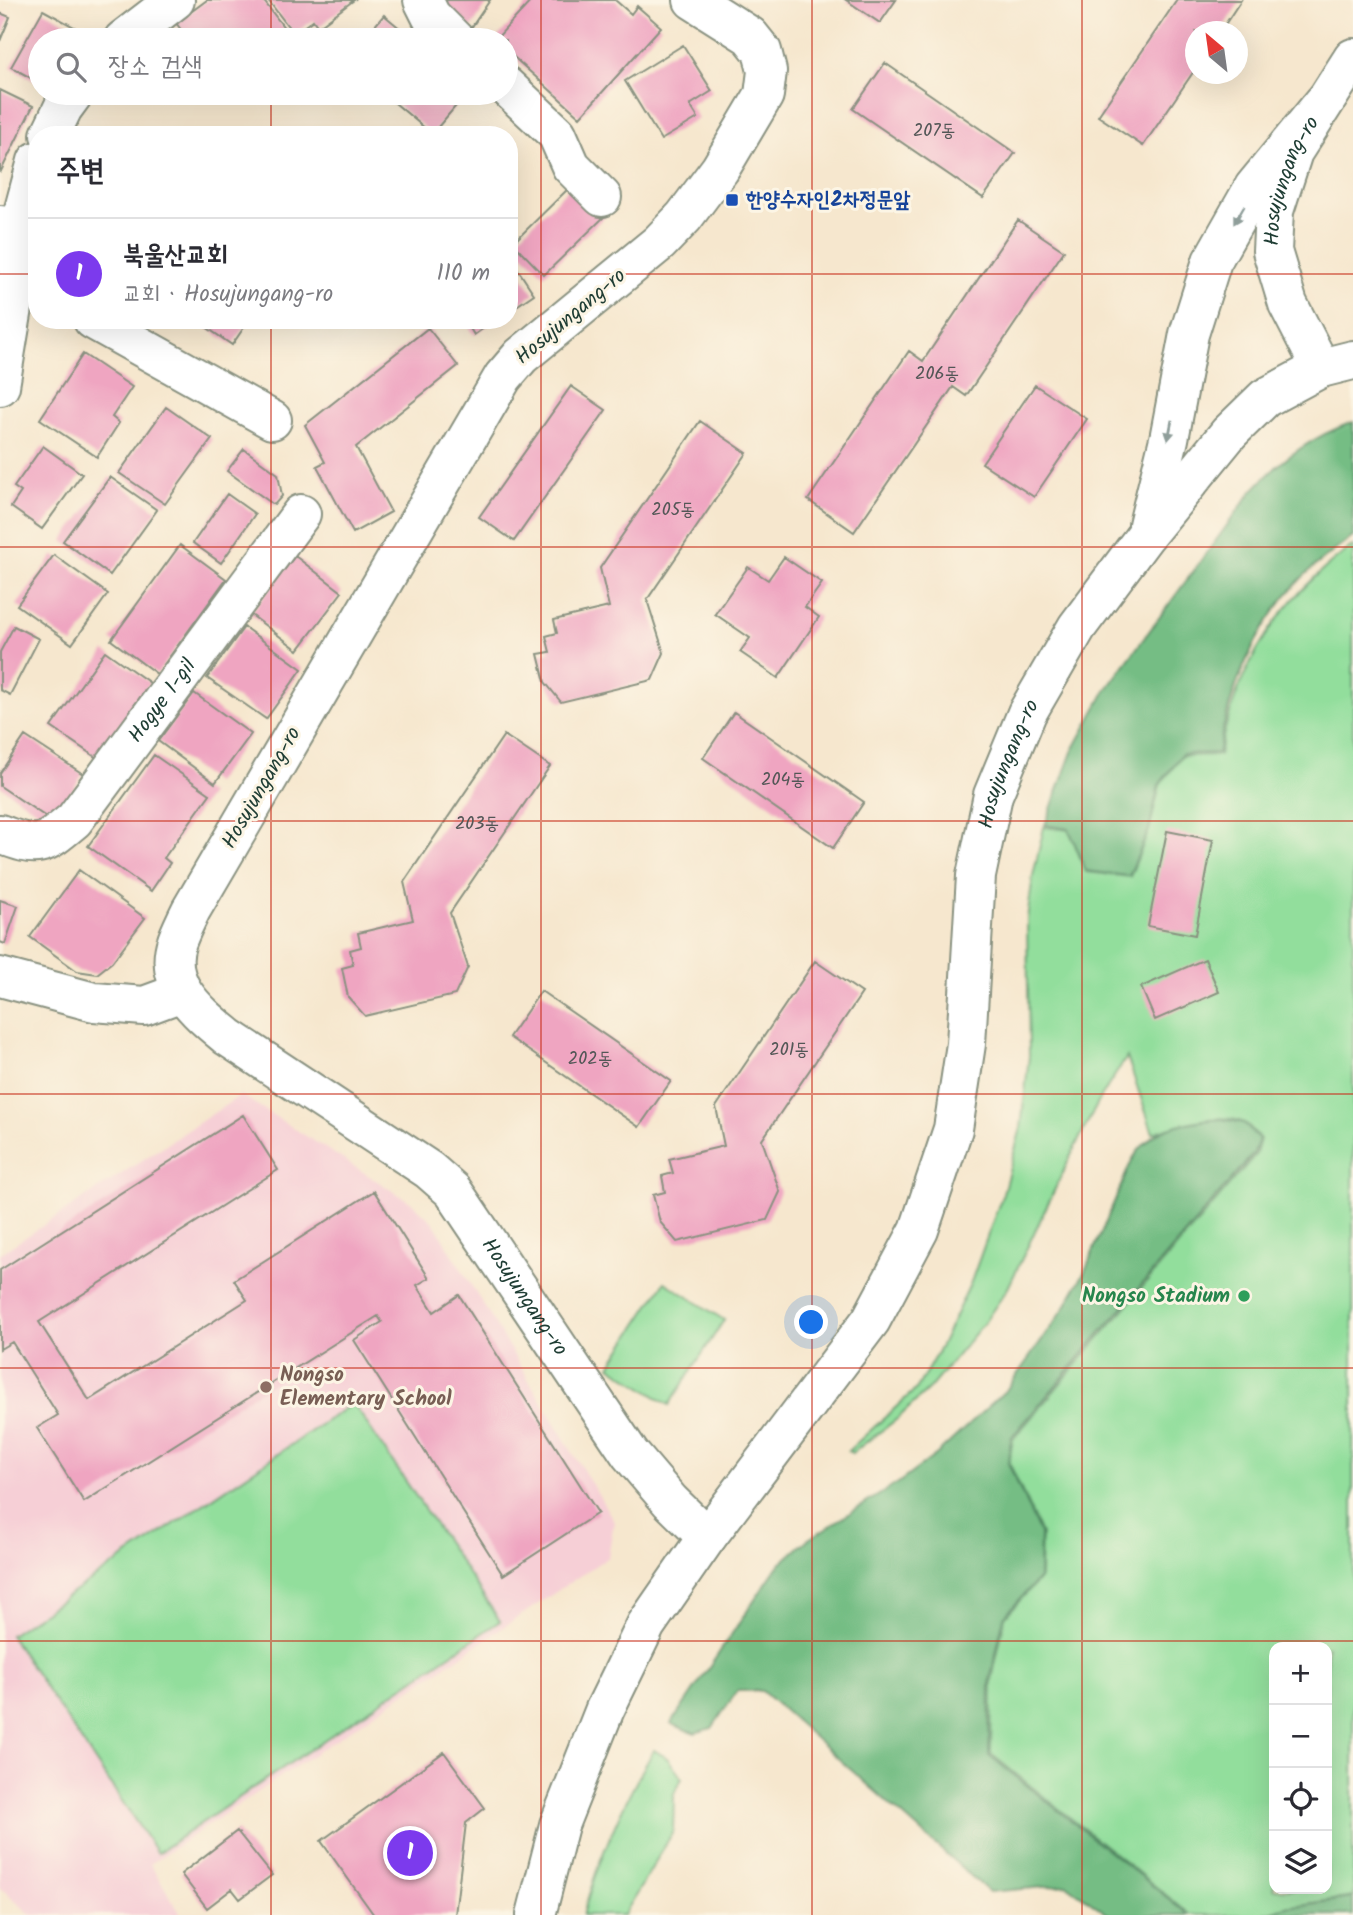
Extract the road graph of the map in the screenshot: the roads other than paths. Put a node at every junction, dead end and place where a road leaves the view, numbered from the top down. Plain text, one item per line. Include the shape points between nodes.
1 (175, 0) edge
2 (423, 0) edge
3 (693, 0) edge
4 (139, 28) edge
5 (443, 28) edge
6 (1353, 58) edge
7 (518, 98) edge
8 (1324, 102) junction
9 (65, 105) edge
10 (54, 126) edge
11 (28, 183) edge
12 (602, 197) dead end
13 (10, 227) edge
14 (27, 283) edge
15 (109, 329) edge
16 (1337, 364) edge
17 (0, 386) edge
18 (272, 419) dead end
19 (301, 514) dead end
20 (1145, 536) junction
21 (0, 834) edge
22 (0, 977) edge
23 (182, 992) junction
24 (706, 1537) junction
25 (536, 1915) edge

1 - 4 street
2 - 5 street
3 - 23 street, Hosujungang-ro via 750,36 762,51 767,71 756,111 684,217 659,243 521,356 503,377 191,910 176,943 173,970
6 - 8 street, Hosujungang-ro
7 - 12 street via 556,134 571,166
8 - 16 street, Hosujungang-ro via 1293,152 1274,211 1272,251 1288,304
8 -> 20 street via 1254,187 1212,261 1189,334
9 - 10 street
11 - 13 street
13 - 14 street
14 - 17 street
15 - 18 street
16 - 20 street, Hosujungang-ro via 1265,398 1229,433
19 - 21 street, Hogye 1-gil via 74,820 51,840 27,845
20 - 24 street, Hosujungang-ro via 1077,627 1027,713 993,795 976,876 966,1044 953,1129 919,1230 870,1320
22 - 23 street via 106,1003 144,1006
23 - 24 street, Hosujungang-ro via 228,1037 429,1170 453,1191 630,1454
24 - 25 street, Hosujungang-ro via 646,1625 605,1709 559,1825

